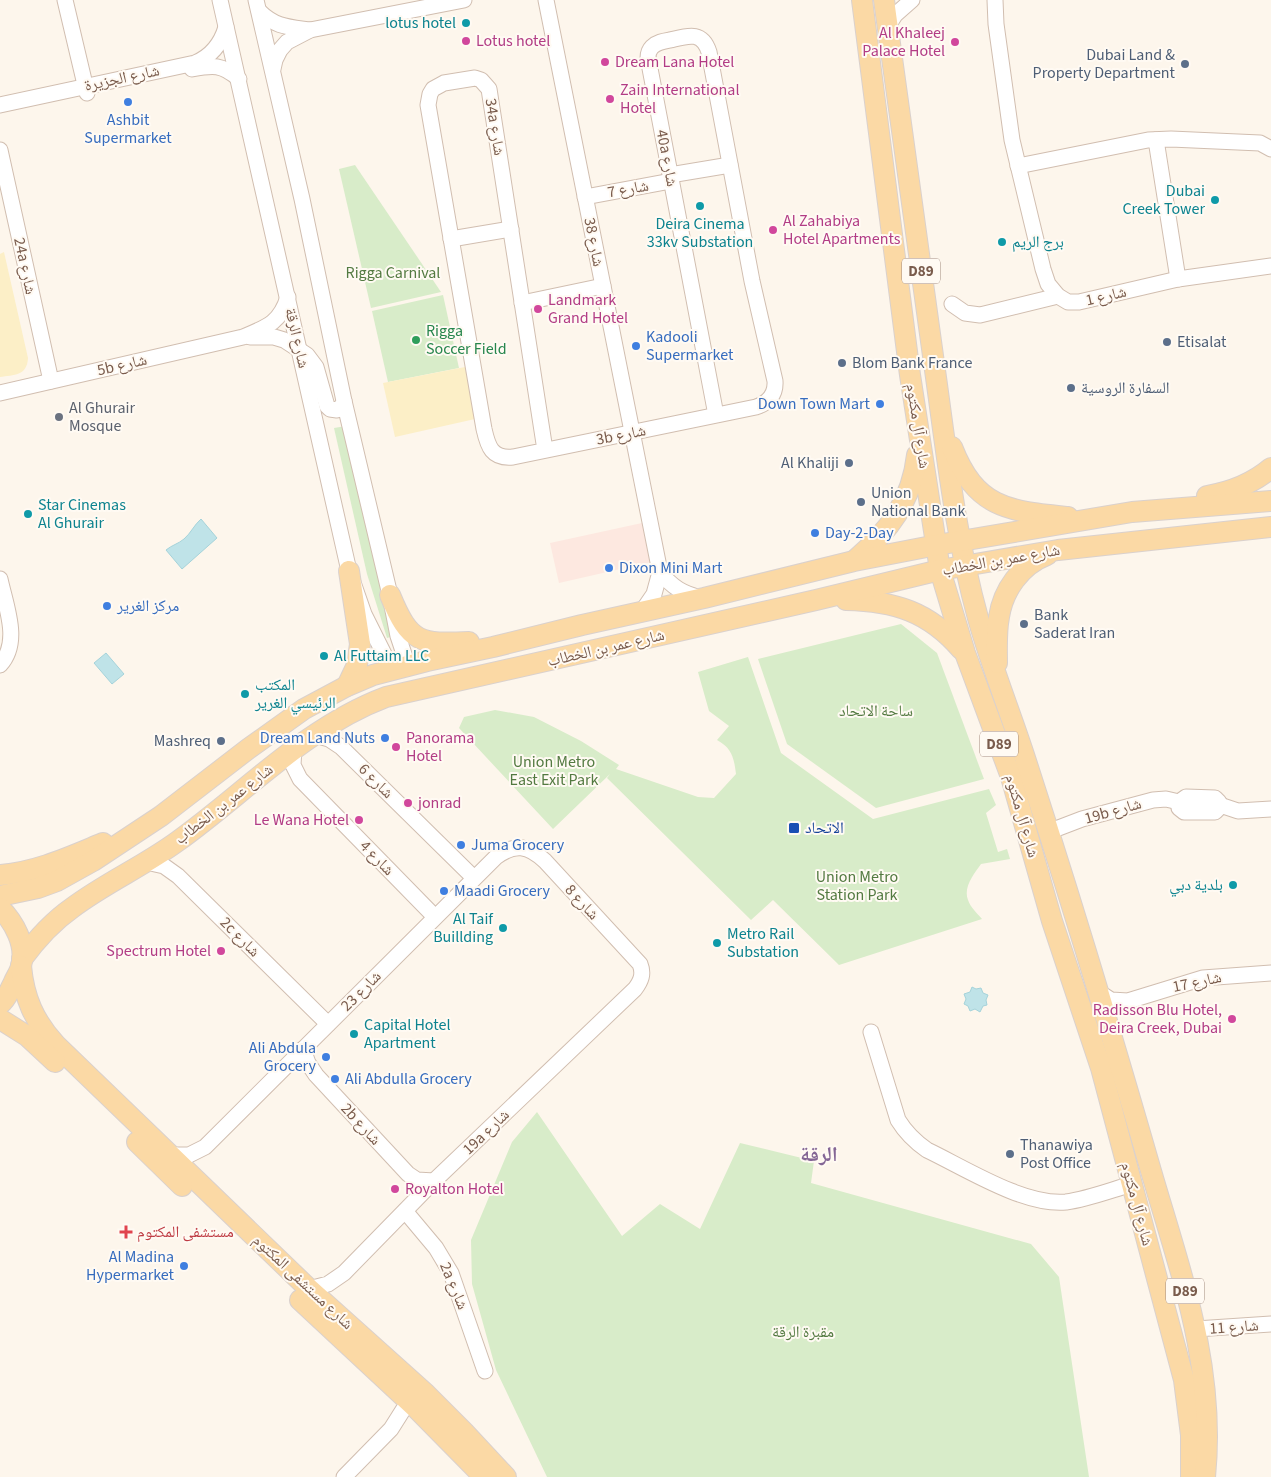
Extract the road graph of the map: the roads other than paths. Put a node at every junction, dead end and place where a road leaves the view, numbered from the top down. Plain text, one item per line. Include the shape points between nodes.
1 (65, 0) edge
2 (220, 0) edge
3 (464, 0) edge
4 (546, 0) edge
5 (862, 0) edge
6 (884, 0) edge
7 (912, 0) edge
8 (989, 0) edge
9 (996, 0) edge
10 (417, 4) edge
11 (258, 5) edge
12 (996, 24) junction
13 (888, 26) junction
14 (226, 27) junction
15 (310, 30) junction
16 (273, 71) junction
17 (239, 79) junction
18 (86, 90) junction
19 (0, 105) edge
20 (0, 112) edge
21 (1156, 140) junction
22 (1271, 149) edge
23 (0, 150) edge
24 (730, 165) junction
25 (1018, 166) junction
26 (671, 178) junction
27 (585, 197) junction
28 (511, 229) junction
29 (451, 239) junction
30 (1270, 265) edge
31 (1178, 279) junction
32 (603, 286) junction
33 (288, 296) junction
34 (1058, 296) junction
35 (522, 303) junction
36 (952, 304) dead end
37 (243, 337) junction
38 (300, 351) junction
39 (51, 381) junction
40 (0, 392) edge
41 (772, 396) joint
42 (344, 401) junction
43 (716, 416) junction
44 (941, 418) junction
45 (484, 429) joint
46 (633, 433) junction
47 (919, 435) junction
48 (545, 450) junction
49 (1271, 468) edge
50 (1271, 501) edge
51 (1231, 504) junction
52 (1153, 510) junction
53 (1094, 520) junction
54 (1271, 527) edge
55 (1214, 532) junction
56 (1271, 538) edge
57 (1151, 540) junction
58 (961, 541) junction
59 (937, 545) junction
60 (1058, 550) junction
61 (854, 561) junction
62 (965, 565) junction
63 (940, 570) junction
64 (349, 571) junction
65 (660, 572) junction
66 (0, 579) edge
67 (390, 595) junction
68 (704, 598) junction
69 (816, 600) junction
70 (641, 613) junction
71 (493, 647) junction
72 (965, 653) junction
73 (0, 665) edge
74 (400, 668) junction
75 (996, 678) junction
76 (347, 686) junction
77 (411, 691) junction
78 (315, 734) junction
79 (294, 749) junction
80 (1271, 809) edge
81 (144, 827) junction
82 (1048, 832) junction
83 (525, 848) joint
84 (146, 862) junction
85 (0, 876) edge
86 (474, 878) junction
87 (0, 896) edge
88 (0, 908) edge
89 (435, 917) junction
90 (636, 960) joint
91 (22, 963) junction
92 (1271, 973) edge
93 (1097, 991) junction
94 (0, 1004) edge
95 (0, 1019) edge
96 (328, 1024) junction
97 (871, 1032) dead end
98 (303, 1049) junction
99 (1120, 1062) junction
100 (1101, 1068) junction
101 (205, 1147) junction
102 (171, 1155) junction
103 (434, 1181) junction
104 (198, 1182) junction
105 (1132, 1184) junction
106 (405, 1211) junction
107 (309, 1289) junction
108 (1271, 1324) edge
109 (1196, 1329) junction
110 (485, 1371) dead end
111 (418, 1402) junction
112 (344, 1477) edge
113 (484, 1477) edge
114 (506, 1477) edge
115 (1191, 1477) edge
116 (1205, 1477) edge

1 - 18 street
2 - 14 street, شارع الرقة
3 - 10 street
4 - 27 street, شارع 38
5 - 47 main road, شارع آل مكتوم / D89
6 - 13 main road, شارع آل مكتوم / D89
7 - 13 street
8 - 12 street
9 - 12 street
10 - 15 street
11 - 15 street via 275,23
11 - 16 street, شارع الرقة
12 - 25 street
13 - 44 main road, شارع آل مكتوم / D89
14 - 17 street, شارع الرقة
14 - 18 street, شارع الجزيرة via 218,47 200,60
15 - 16 street via 287,42 275,60
16 - 42 street, شارع الرقة
17 - 18 street, شارع الجزيرة via 221,67 210,66
17 - 33 street, شارع الرقة
18 - 19 street, شارع الجزيرة
18 - 20 street, شارع الجزيرة
21 - 22 street via 1260,143
21 - 25 street
21 - 31 street
23 - 39 street, 24a شارع
24 - 26 street, شارع 7
24 - 26 street, 40a شارع via 707,46 698,37 687,36 657,43 648,58
24 - 41 street, 40a شارع via 775,381
25 - 34 street via 1045,277
26 - 27 street, شارع 7
26 - 43 street, 40a شارع
27 - 32 street, شارع 38
28 - 29 street
28 - 29 street, 34a شارع via 489,89 481,80 469,78 438,85 428,99
28 - 35 street, 34a شارع
29 - 45 street, 34a شارع
30 - 31 street, شارع 1
31 - 34 street, شارع 1 via 1079,302 1068,302
32 - 35 street
32 - 46 street, شارع 38
33 - 37 street, 5b شارع via 280,317
33 - 38 street, شارع الرقة
34 - 36 street, شارع 1 via 980,315 965,313
35 - 48 street, 34a شارع
37 - 38 street, 5b شارع via 274,337 293,344
37 - 39 street, 5b شارع
38 - 42 street via 316,366 327,406 337,410
38 - 64 street, شارع الرقة
39 - 40 street, 5b شارع
41 - 43 street, 3b شارع via 762,405
42 - 67 street, شارع الرقة
43 - 46 street, 3b شارع
44 - 53 main road via 962,470 986,496 1020,512
44 - 58 main road, شارع آل مكتوم / D89
45 - 48 street, 3b شارع via 490,448 500,456 506,458
46 - 48 street, 3b شارع
46 - 65 street, شارع 38
47 - 59 main road, شارع آل مكتوم / D89
47 - 61 main road via 913,480 905,500 876,542
49 - 52 main road via 1236,489 1171,501
50 - 51 main road, شارع عمر بن الخطاب
51 - 52 main road, شارع عمر بن الخطاب
51 - 57 main road via 1225,517 1169,526
52 - 53 main road, شارع عمر بن الخطاب
53 - 58 main road, شارع عمر بن الخطاب
54 - 55 main road, شارع عمر بن الخطاب
55 - 56 main road
55 - 57 main road, شارع عمر بن الخطاب
57 - 60 main road, شارع عمر بن الخطاب
58 - 59 main road, شارع عمر بن الخطاب
58 - 62 main road, شارع آل مكتوم / D89
59 - 61 main road, شارع عمر بن الخطاب
59 - 63 main road, شارع آل مكتوم / D89
60 - 62 main road, شارع عمر بن الخطاب
60 - 75 main road via 1029,565 1008,589 998,617
61 - 68 main road, شارع عمر بن الخطاب
62 - 63 main road, شارع عمر بن الخطاب
62 - 75 main road, شارع آل مكتوم / D89
63 - 69 main road, شارع عمر بن الخطاب
63 - 72 main road, شارع آل مكتوم / D89
64 - 74 street, شارع الرقة via 364,614
64 - 76 main road via 360,654
65 - 68 street via 679,590
65 - 70 street, شارع 38 via 654,594
66 - 73 street via 12,637 10,649
67 - 71 main road via 404,625 422,639 438,643 472,642
67 - 74 street, شارع الرقة
68 - 70 main road, شارع عمر بن الخطاب
69 - 72 main road via 882,602 900,606 935,624
69 - 77 main road, شارع عمر بن الخطاب
70 - 71 main road, شارع عمر بن الخطاب
71 - 74 main road, شارع عمر بن الخطاب
72 - 100 main road, شارع آل مكتوم / D89 via 1011,777 1052,921
74 - 76 main road, شارع عمر بن الخطاب
74 - 77 main road
75 - 82 main road, شارع آل مكتوم / D89
76 - 81 main road, شارع عمر بن الخطاب via 277,728 190,796
77 - 78 main road, شارع عمر بن الخطاب via 363,706
78 - 79 main road, شارع عمر بن الخطاب
78 - 86 street, شارع 6 via 341,747
79 - 84 main road, شارع عمر بن الخطاب via 208,819
79 - 89 street, شارع 4 via 293,765 300,779
80 - 82 street, 19b شارع via 1238,810 1220,805 1212,798 1186,797 1179,802 1153,800 1082,819
81 - 85 main road via 43,868
81 - 87 main road, شارع عمر بن الخطاب via 94,861 57,881
82 - 93 main road, شارع آل مكتوم / D89
83 - 86 street, شارع 23 via 504,851
83 - 90 street, شارع 8 via 545,861
84 - 91 main road, شارع عمر بن الخطاب via 71,908 40,937
84 - 96 street, 2c شارع via 164,866 178,876
86 - 89 street, شارع 23
88 - 91 main road, شارع مستشفى المكتوم via 16,929
89 - 96 street, شارع 23
90 - 103 street, 19a شارع via 642,975 635,989
91 - 94 main road, شارع عمر بن الخطاب
91 - 102 main road, شارع مستشفى المكتوم via 27,1001 44,1032
92 - 93 street, شارع 17 via 1203,978 1128,1001 1111,1000
93 - 99 main road, شارع آل مكتوم / D89
95 - 111 main road, شارع مستشفى المكتوم via 33,1041 232,1234
96 - 98 street, شارع 23
97 - 105 street via 898,1120 915,1142 927,1150 1014,1193 1048,1202 1066,1202
98 - 101 street, شارع 23
98 - 103 street, 2b شارع via 316,1075 408,1174 423,1182
99 - 100 main road
99 - 109 main road, شارع آل مكتوم / D89
100 - 105 main road, شارع آل مكتوم / D89
101 - 102 street, شارع 23 via 189,1155
101 - 104 street, شارع 23 via 197,1164
102 - 104 main road, شارع مستشفى المكتوم
103 - 106 street, 19a شارع
104 - 107 main road, شارع مستشفى المكتوم
105 - 109 main road via 1150,1220 1176,1309 1184,1322
105 - 115 main road, شارع آل مكتوم / D89 via 1184,1380
106 - 107 street, 19a شارع via 344,1273 328,1284
106 - 110 street, 2a شارع via 447,1264
107 - 111 main road, شارع مستشفى المكتوم
108 - 109 street, شارع 11
109 - 116 main road, شارع آل مكتوم / D89 via 1207,1409
111 - 112 street via 402,1422 390,1429
111 - 113 main road, شارع مستشفى المكتوم
111 - 114 main road, شارع مستشفى المكتوم via 464,1432

